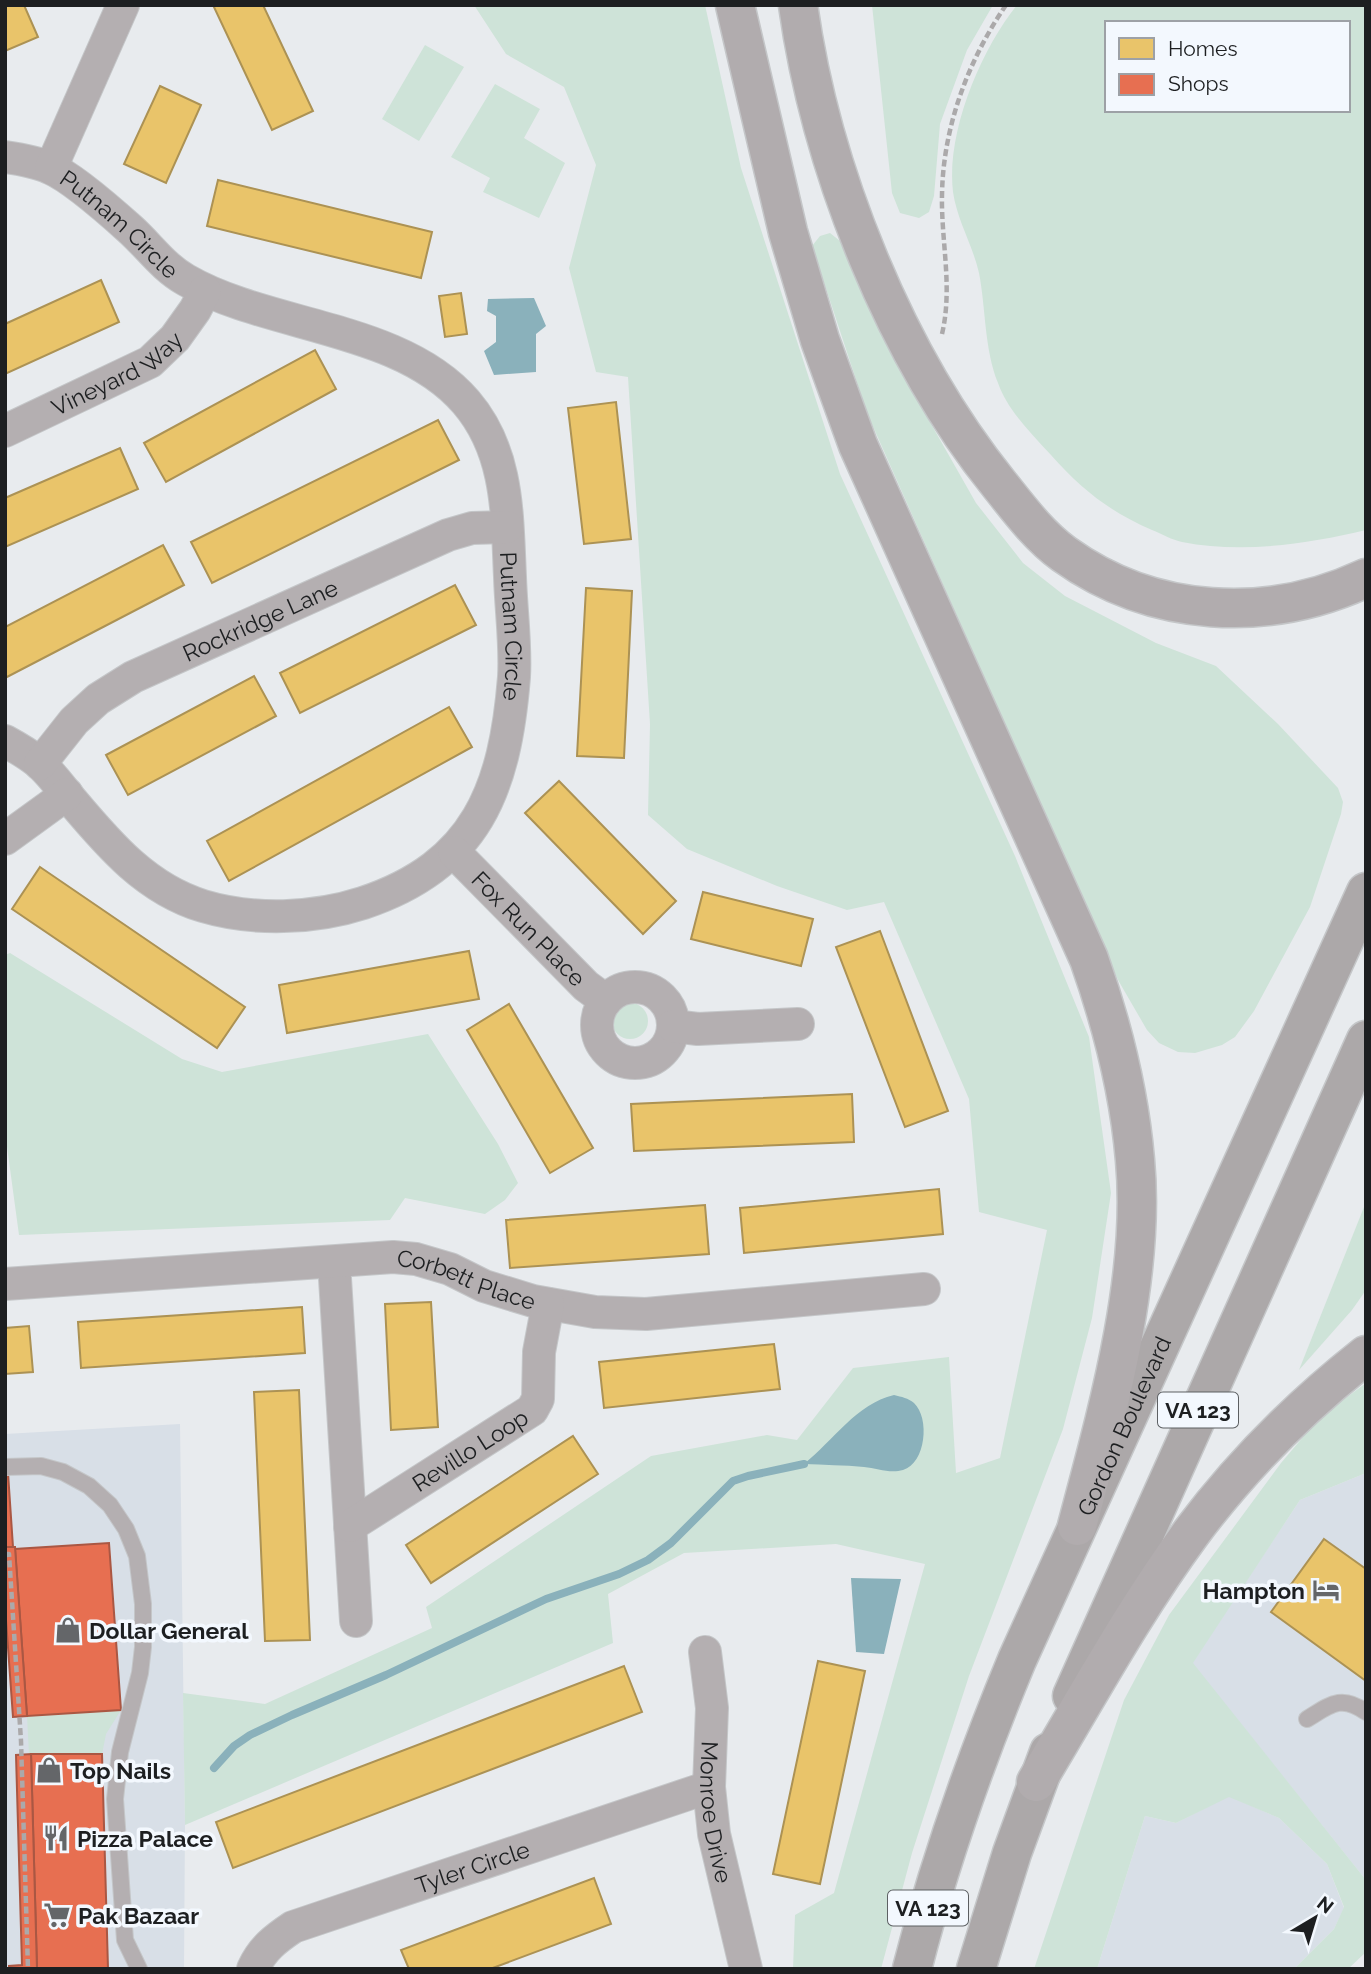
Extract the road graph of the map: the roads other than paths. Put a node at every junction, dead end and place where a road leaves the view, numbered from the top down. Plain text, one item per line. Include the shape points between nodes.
1 (123, 5) edge
2 (735, 5) edge
3 (798, 5) edge
4 (5, 157) edge
5 (51, 168) junction
6 (205, 291) junction
7 (5, 431) edge
8 (507, 527) junction
9 (1366, 578) edge
10 (5, 741) edge
11 (40, 764) junction
12 (67, 794) junction
13 (5, 839) edge
14 (454, 852) junction
15 (1366, 892) edge
16 (605, 1000) junction
17 (798, 1024) dead end
18 (673, 1027) junction
19 (1366, 1040) edge
20 (334, 1262) junction
21 (5, 1284) edge
22 (924, 1289) dead end
23 (548, 1304) junction
24 (1366, 1355) edge
25 (5, 1467) edge
26 (350, 1526) junction
27 (1077, 1526) junction
28 (356, 1621) dead end
29 (705, 1652) dead end
30 (1366, 1712) edge
31 (1307, 1719) dead end
32 (1036, 1782) junction
33 (709, 1787) junction
34 (255, 1963) edge
35 (139, 1969) edge
36 (746, 1969) edge
37 (912, 1969) edge
38 (976, 1969) edge

1 - 5 street
2 - 27 highway via 788,232 824,351 858,445 1089,958 1128,1097 1136,1161 1134,1249 1104,1428
3 - 9 highway via 815,94 858,233 930,382 980,461 1027,520 1065,554 1108,581 1172,603 1258,608 1300,602
4 - 5 street, Putnam Circle
5 - 6 street, Putnam Circle via 131,230 177,275
6 - 7 street, Vineyard Way via 175,338 150,362
6 - 8 street, Putnam Circle via 376,346 441,378 465,401 497,455
8 - 11 street, Rockridge Lane via 448,534 133,677 74,721
8 - 14 street, Putnam Circle via 514,674 505,738 489,795
10 - 11 street, Putnam Circle
11 - 12 street, Putnam Circle
12 - 13 street
12 - 14 street, Putnam Circle via 137,871 190,901 238,914 322,913 353,906 419,878
14 - 16 street, Fox Run Place
15 - 27 main road, Gordon Boulevard / VA 123
16 - 18 street, Fox Run Place via 627,988 656,993 671,1013
16 - 18 street, Fox Run Place via 596,1026 607,1052 618,1060 649,1061 669,1043
17 - 18 street
19 - 32 main road, VA 123
20 - 21 street, Corbett Place
20 - 23 street, Corbett Place via 393,1256 416,1259 484,1286
20 - 26 street
22 - 23 street, Corbett Place via 646,1314
23 - 26 street, Revillo Loop via 539,1352 538,1399 532,1410
24 - 32 highway via 1269,1440 1192,1532
25 - 35 lane via 41,1466 89,1486 110,1505 136,1556 143,1647 120,1752 115,1800 125,1940
26 - 28 street
27 - 37 main road, Gordon Boulevard / VA 123 via 987,1733 946,1847
29 - 33 street, Monroe Drive via 712,1708
30 - 31 lane via 1344,1701
32 - 38 main road, VA 123
33 - 34 street, Tyler Circle via 293,1927 273,1940
33 - 36 street, Monroe Drive via 714,1834

